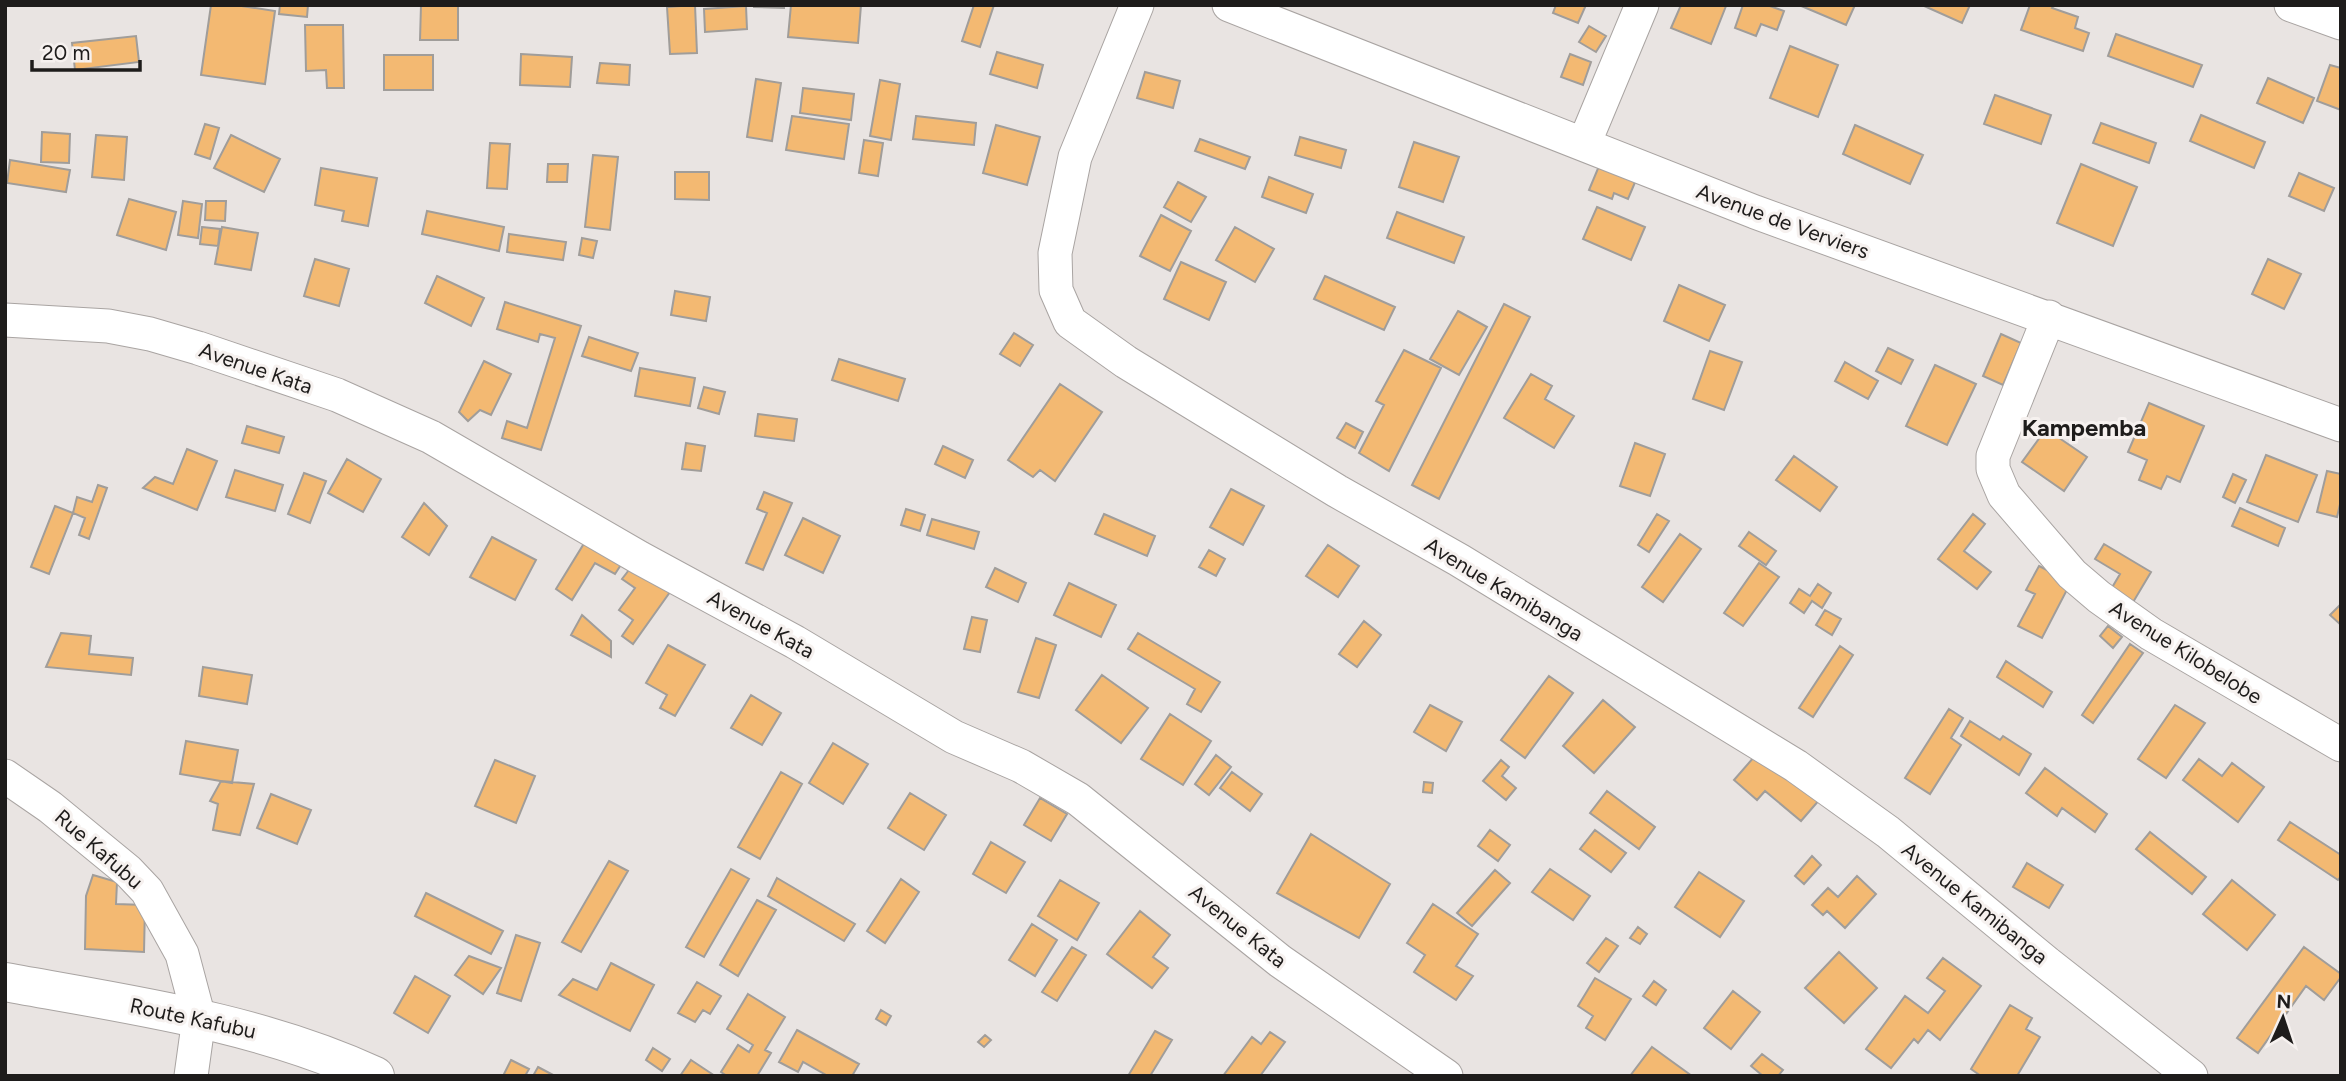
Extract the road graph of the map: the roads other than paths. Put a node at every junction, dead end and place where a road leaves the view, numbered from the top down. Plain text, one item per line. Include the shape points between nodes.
1 (1137, 5) edge
2 (1229, 5) edge
3 (1642, 5) edge
4 (2291, 5) edge
5 (2341, 23) edge
6 (1584, 144) junction
7 (2049, 317) junction
8 (5, 320) edge
9 (2341, 425) edge
10 (2341, 745) edge
11 (5, 776) edge
12 (5, 982) edge
13 (199, 1018) junction
14 (191, 1076) edge
15 (375, 1076) edge
16 (1446, 1076) edge
17 (2191, 1076) edge

1 - 17 street, Avenue Kamibanga via 1075,157 1055,253 1056,290 1070,322 1126,362 1796,766 1888,832
2 - 6 street, Avenue de Verviers
3 - 6 street
4 - 5 street
6 - 7 street, Avenue de Verviers via 1755,212
7 - 9 street, Avenue de Verviers
7 - 10 street, Avenue Kilobelobe via 1993,456 1993,470 2004,495 2072,574 2099,597 2151,635
8 - 16 street, Avenue Kata via 150,334 337,395 431,437 954,737 1021,766 1078,799 1280,961
11 - 13 street, Rue Kafubu via 50,807 147,891 182,954
12 - 13 main road, Route Kafubu
13 - 14 street
13 - 15 main road, Route Kafubu via 266,1034

